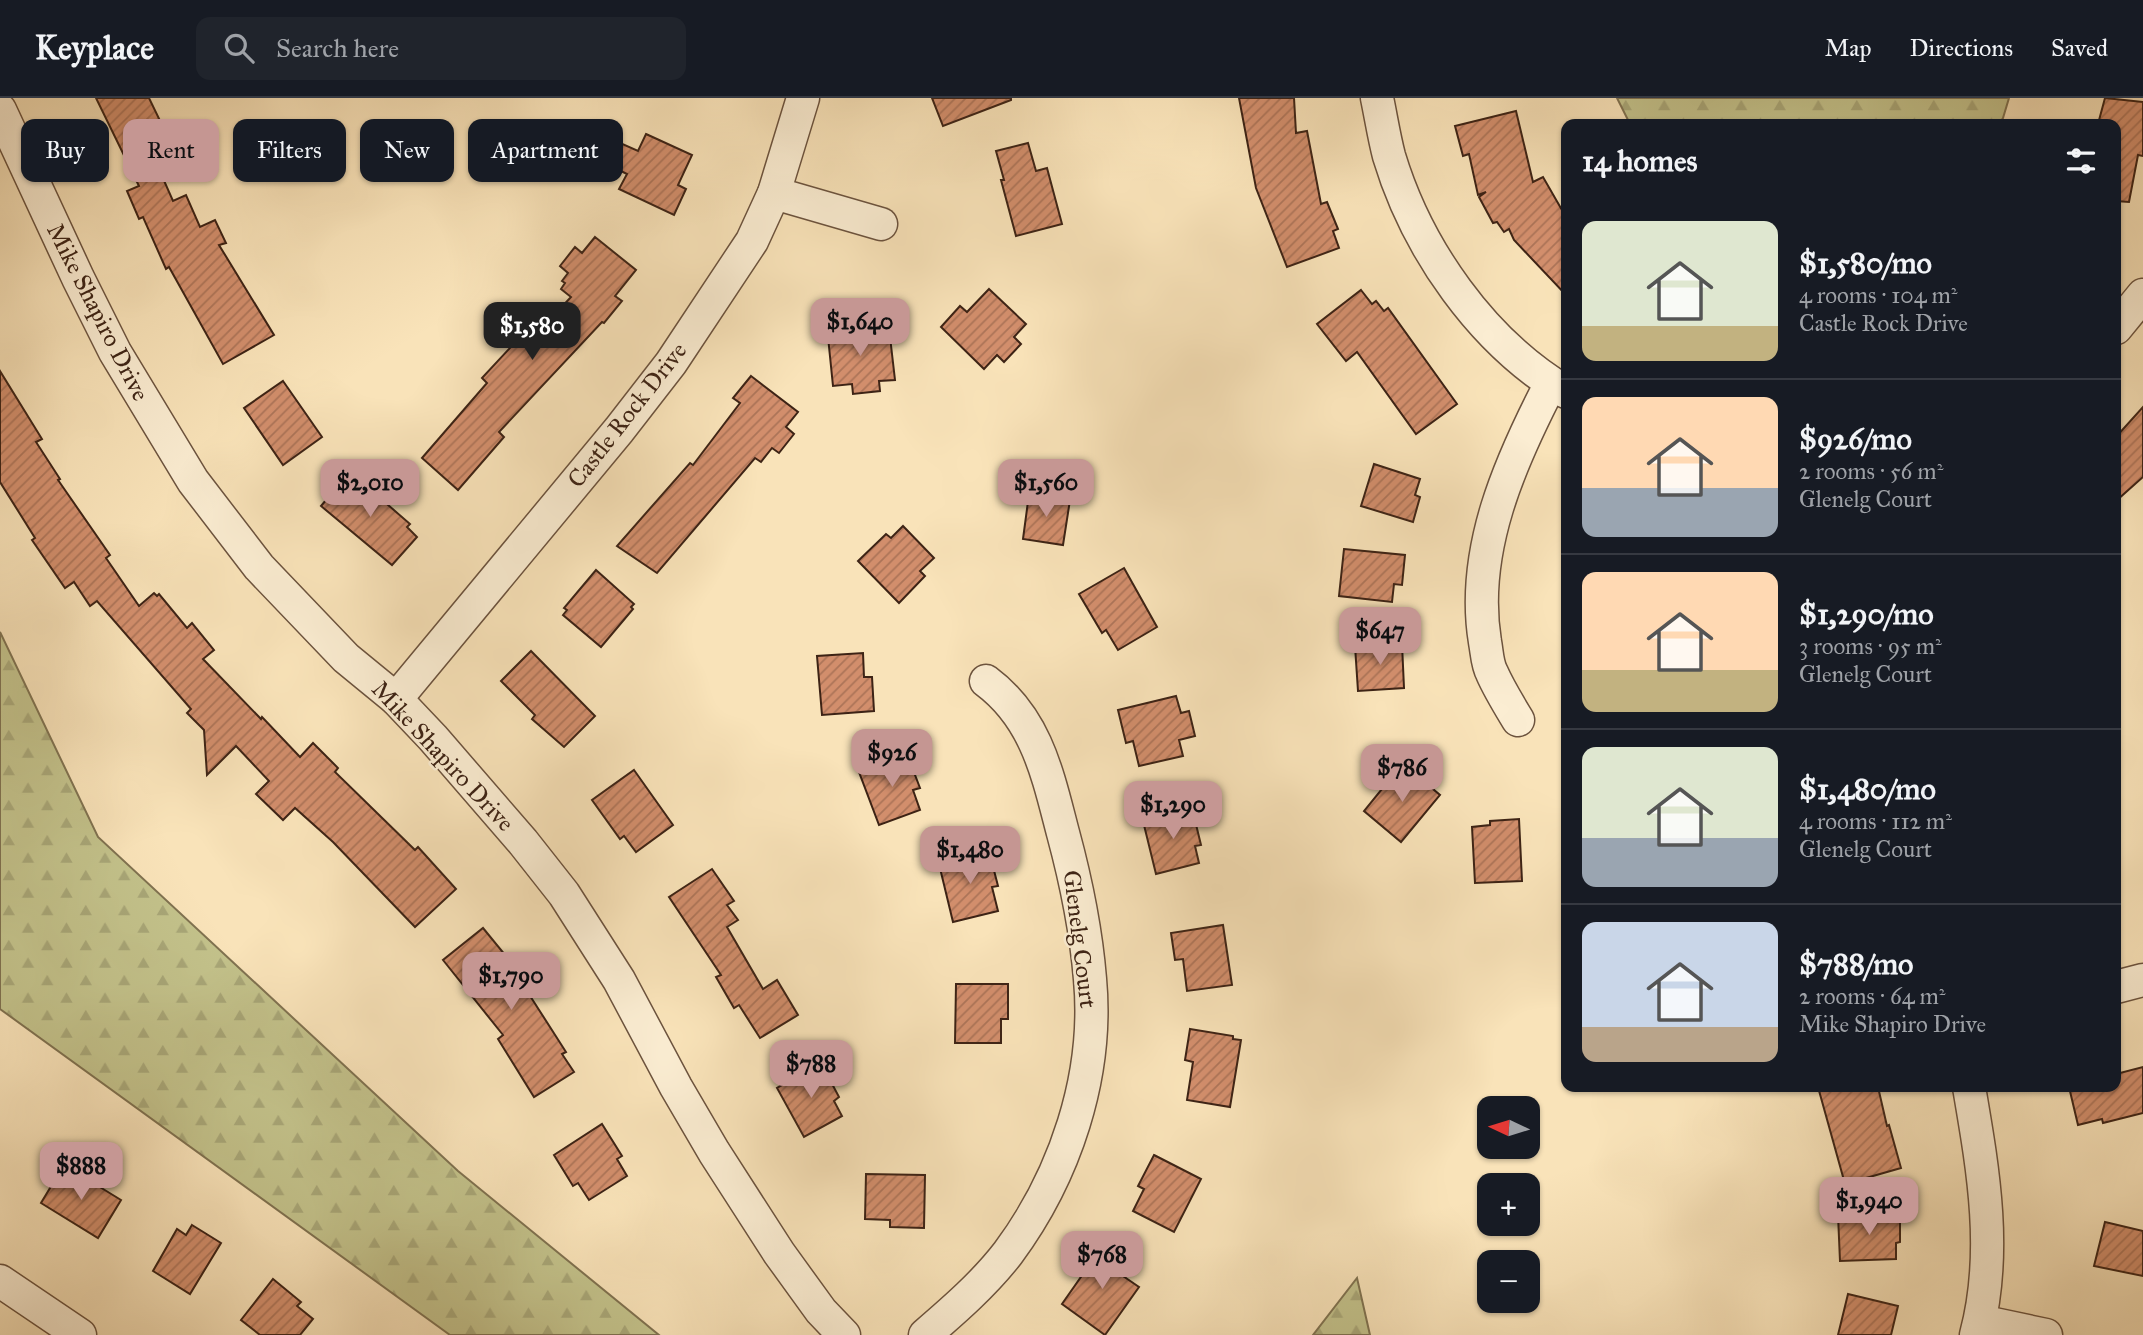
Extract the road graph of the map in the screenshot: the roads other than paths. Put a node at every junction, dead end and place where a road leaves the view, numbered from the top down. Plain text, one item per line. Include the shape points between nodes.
1 (803, 98) edge
2 (1377, 98) edge
3 (0, 110) edge
4 (774, 193) junction
5 (881, 224) dead end
6 (2143, 295) edge
7 (2121, 322) edge
8 (1559, 387) edge
9 (986, 681) dead end
10 (396, 699) junction
11 (1518, 720) dead end
12 (2143, 980) edge
13 (2121, 986) edge
14 (1970, 1092) edge
15 (0, 1281) edge
16 (1978, 1328) edge
17 (80, 1335) edge
18 (844, 1335) edge
19 (925, 1335) edge
20 (2046, 1335) edge

1 - 4 street, Castle Rock Drive
2 - 8 street via 1400,188 1450,280 1516,355
3 - 10 street, Mike Shapiro Drive via 115,352 193,481 259,568 346,658
4 - 5 street
4 - 10 street, Castle Rock Drive via 752,241 671,363
6 - 7 street
8 - 11 street via 1530,425 1499,500 1481,587 1490,671
9 - 19 street, Glenelg Court via 1004,694 1019,715 1046,767 1085,940 1091,1007 1087,1060 1069,1136 1041,1203 1007,1254
10 - 18 street, Mike Shapiro Drive via 564,894 619,980 714,1152 779,1254
12 - 13 street
14 - 16 street via 1988,1222
15 - 17 street
16 - 20 street

